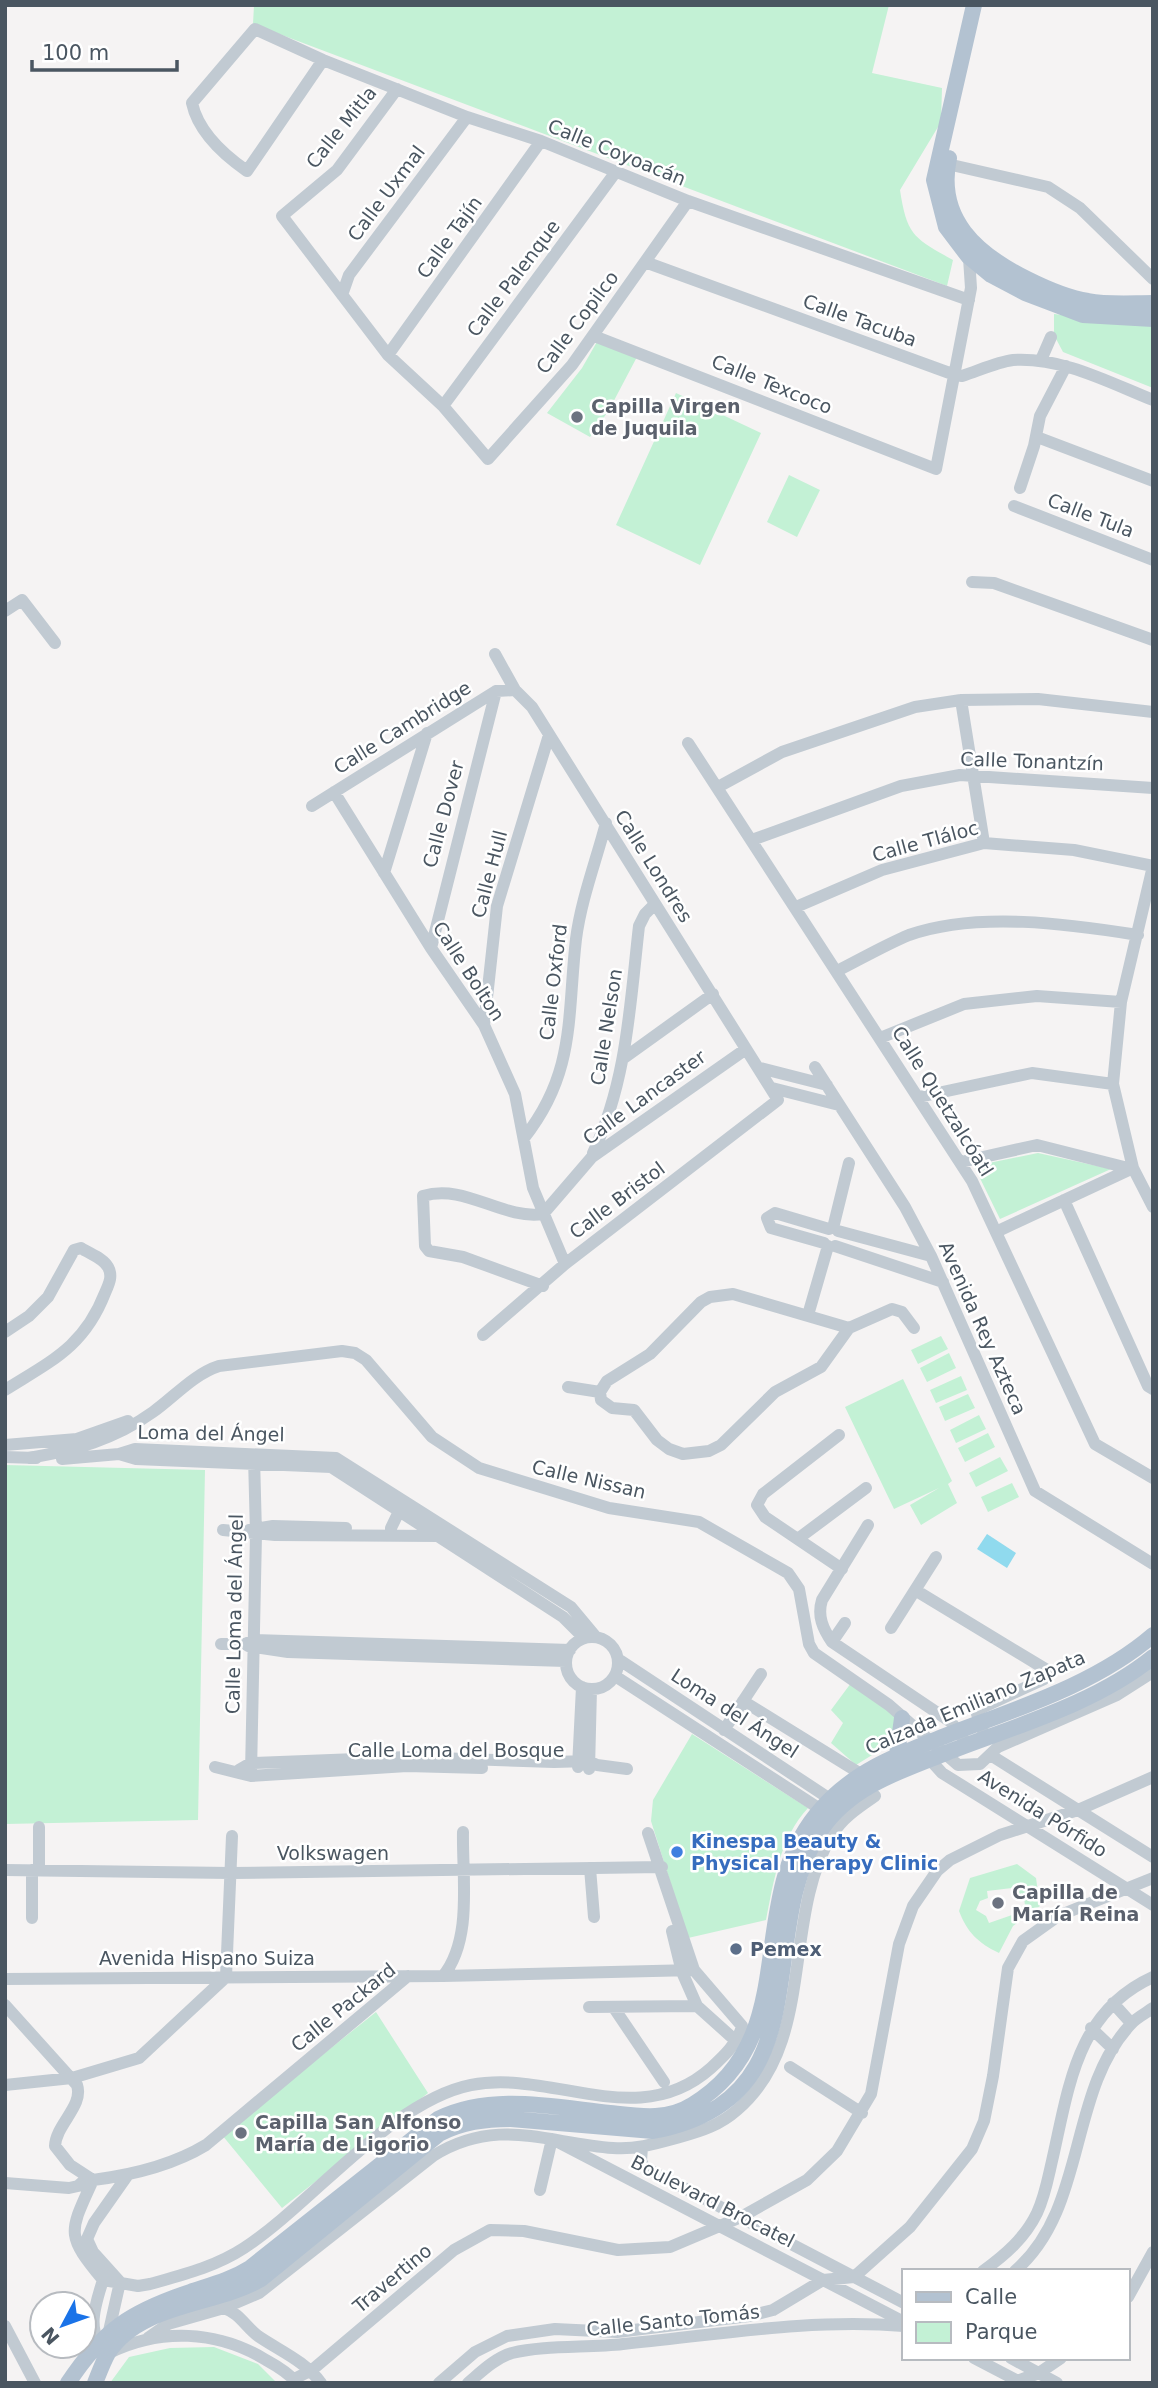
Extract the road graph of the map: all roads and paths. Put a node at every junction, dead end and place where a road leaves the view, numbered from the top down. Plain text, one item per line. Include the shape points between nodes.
1 (974, 5) edge
2 (982, 5) edge
3 (323, 60) junction
4 (397, 89) junction
5 (467, 117) junction
6 (541, 141) junction
7 (943, 163) junction
8 (615, 173) junction
9 (688, 201) junction
10 (969, 258) junction
11 (645, 262) junction
12 (991, 275) junction
13 (1153, 279) edge
14 (970, 294) junction
15 (342, 295) junction
16 (1153, 303) edge
17 (1153, 318) edge
18 (594, 336) junction
19 (1051, 337) dead end
20 (388, 355) junction
21 (1041, 360) junction
22 (1066, 366) junction
23 (955, 375) junction
24 (1153, 400) edge
25 (443, 406) junction
26 (1037, 437) junction
27 (1153, 481) edge
28 (1020, 488) dead end
29 (1014, 506) dead end
30 (1153, 560) edge
31 (972, 582) dead end
32 (5, 611) edge
33 (1153, 640) edge
34 (55, 643) dead end
35 (495, 654) dead end
36 (515, 690) junction
37 (496, 691) junction
38 (961, 700) junction
39 (1153, 712) edge
40 (427, 733) junction
41 (549, 735) junction
42 (688, 743) dead end
43 (971, 776) junction
44 (718, 787) junction
45 (1153, 788) edge
46 (334, 792) junction
47 (312, 806) dead end
48 (606, 823) junction
49 (752, 840) junction
50 (984, 843) junction
51 (1153, 866) edge
52 (384, 873) junction
53 (655, 904) junction
54 (796, 907) junction
55 (1138, 935) junction
56 (431, 948) junction
57 (837, 971) junction
58 (713, 994) junction
59 (1121, 1002) junction
60 (484, 1025) junction
61 (880, 1038) junction
62 (746, 1049) junction
63 (624, 1058) junction
64 (815, 1067) dead end
65 (760, 1068) junction
66 (1112, 1084) junction
67 (827, 1085) junction
68 (772, 1088) junction
69 (919, 1097) junction
70 (778, 1100) joint
71 (839, 1105) junction
72 (608, 1121) junction
73 (623, 1133) junction
74 (524, 1138) junction
75 (592, 1157) junction
76 (961, 1162) junction
77 (849, 1163) dead end
78 (1133, 1169) junction
79 (1064, 1200) junction
80 (1153, 1207) edge
81 (543, 1214) junction
82 (833, 1229) junction
83 (996, 1232) junction
84 (829, 1245) junction
85 (931, 1255) junction
86 (565, 1264) junction
87 (517, 1278) junction
88 (943, 1282) junction
89 (543, 1286) junction
90 (526, 1299) junction
91 (808, 1315) junction
92 (849, 1328) junction
93 (914, 1328) dead end
94 (5, 1332) edge
95 (483, 1335) dead end
96 (568, 1387) dead end
97 (1153, 1389) edge
98 (5, 1390) edge
99 (600, 1392) junction
100 (839, 1435) dead end
101 (5, 1445) edge
102 (28, 1451) junction
103 (5, 1457) edge
104 (254, 1458) junction
105 (1153, 1478) edge
106 (866, 1488) dead end
107 (401, 1506) junction
108 (868, 1525) dead end
109 (391, 1528) junction
110 (223, 1530) dead end
111 (253, 1531) junction
112 (441, 1531) junction
113 (799, 1538) junction
114 (936, 1557) dead end
115 (1153, 1564) edge
116 (842, 1569) junction
117 (915, 1590) junction
118 (845, 1623) dead end
119 (891, 1628) dead end
120 (1153, 1635) edge
121 (590, 1638) junction
122 (832, 1642) junction
123 (220, 1644) dead end
124 (251, 1645) junction
125 (568, 1655) junction
126 (1153, 1657) edge
127 (618, 1660) junction
128 (1153, 1672) edge
129 (761, 1674) dead end
130 (615, 1676) junction
131 (586, 1688) junction
132 (744, 1701) junction
133 (906, 1722) junction
134 (724, 1730) junction
135 (982, 1730) junction
136 (962, 1738) junction
137 (930, 1751) junction
138 (897, 1755) junction
139 (992, 1756) junction
140 (586, 1765) junction
141 (215, 1767) dead end
142 (627, 1769) dead end
143 (247, 1770) junction
144 (862, 1774) junction
145 (1153, 1777) edge
146 (812, 1787) junction
147 (875, 1796) dead end
148 (804, 1799) junction
149 (825, 1804) junction
150 (1078, 1810) junction
151 (1028, 1826) junction
152 (39, 1827) dead end
153 (463, 1832) dead end
154 (232, 1836) dead end
155 (1153, 1857) edge
156 (590, 1868) junction
157 (5, 1870) edge
158 (35, 1870) junction
159 (462, 1871) junction
160 (231, 1872) junction
161 (1153, 1878) edge
162 (1127, 1889) junction
163 (1153, 1905) edge
164 (594, 1917) dead end
165 (32, 1919) dead end
166 (688, 1971) junction
167 (408, 1976) junction
168 (443, 1976) junction
169 (226, 1977) junction
170 (1153, 1977) edge
171 (5, 1979) edge
172 (1113, 2003) junction
173 (5, 2005) edge
174 (697, 2006) junction
175 (589, 2007) dead end
176 (614, 2008) junction
177 (1153, 2008) edge
178 (1131, 2023) junction
179 (1091, 2028) junction
180 (736, 2041) junction
181 (1113, 2049) junction
182 (790, 2067) dead end
183 (72, 2078) junction
184 (664, 2082) dead end
185 (5, 2085) edge
186 (862, 2113) junction
187 (552, 2139) junction
188 (642, 2147) junction
189 (127, 2176) junction
190 (91, 2178) junction
191 (5, 2183) edge
192 (540, 2190) dead end
193 (741, 2217) junction
194 (719, 2226) junction
195 (81, 2240) junction
196 (1153, 2252) edge
197 (985, 2269) edge
198 (1017, 2269) edge
199 (854, 2277) junction
200 (103, 2280) junction
201 (823, 2280) junction
202 (120, 2281) junction
203 (1130, 2293) edge
204 (98, 2298) edge
205 (247, 2300) junction
206 (98, 2301) edge
207 (902, 2301) edge
208 (115, 2306) junction
209 (224, 2308) junction
210 (242, 2321) junction
211 (900, 2321) edge
212 (5, 2326) edge
213 (120, 2337) junction
214 (149, 2338) junction
215 (98, 2340) edge
216 (103, 2348) junction
217 (978, 2360) edge
218 (1015, 2360) edge
219 (1058, 2360) edge
220 (312, 2370) junction
221 (1039, 2373) junction
222 (295, 2381) edge
223 (1016, 2382) edge
224 (35, 2383) edge
225 (68, 2383) edge
226 (94, 2383) edge
227 (321, 2383) edge
228 (439, 2383) edge
229 (468, 2383) edge
230 (1057, 2383) edge

1 - 7 main road
2 - 7 main road
3 - 3 street, Calle Coyoacán via 247,171 232,161 196,120 192,103 255,29
3 - 4 street, Calle Coyoacán
4 - 5 street, Calle Coyoacán
4 - 15 street, Calle Mitla via 337,170 282,216
5 - 6 street, Calle Coyoacán
5 - 15 street, Calle Uxmal via 349,275
6 - 8 street, Calle Coyoacán
6 - 20 street, Calle Tajín
7 - 10 main road via 934,180 937,200 946,227
7 - 13 street via 1048,187 1080,208
7 - 16 main road via 951,208 968,239 997,264 1046,289 1087,301
8 - 9 street, Calle Coyoacán
8 - 25 street, Calle Palenque
9 - 11 street, Calle Copilco
9 - 14 street, Calle Coyoacán
10 - 12 main road
10 - 14 street
11 - 18 street, Calle Copilco
11 - 23 street, Calle Tacuba
12 - 14 street
12 - 17 main road via 1083,315
14 - 23 street
15 - 20 street
18 - 23 street, Calle Texcoco via 936,470
18 - 25 street, Calle Copilco via 488,459
19 - 21 street
20 - 25 street
21 - 22 street
21 - 23 street via 1010,360
22 - 24 street
22 - 26 street via 1040,416
26 - 27 street
26 - 28 street
29 - 30 street, Calle Tula
31 - 33 street via 993,583
32 - 34 street via 22,600
35 - 36 street, Calle Londres
36 - 37 street, Calle Cambridge
36 - 41 street, Calle Londres
37 - 40 street, Calle Cambridge
37 - 56 street, Calle Dover
38 - 39 street via 1038,699
38 - 43 street
38 - 44 street via 915,707 782,752
40 - 46 street, Calle Cambridge
40 - 52 street
41 - 48 street, Calle Londres
41 - 60 street, Calle Hull via 497,906
42 - 44 street, Calle Quetzalcóatl
43 - 45 street, Calle Tonantzín
43 - 49 street, Calle Tonantzín via 901,786
43 - 50 street
44 - 49 street, Calle Quetzalcóatl
46 - 47 street, Calle Cambridge
46 - 52 street, Calle Bolton
48 - 53 street, Calle Londres
48 - 74 street, Calle Oxford via 576,936 570,1027 561,1067 548,1104
49 - 54 street, Calle Quetzalcóatl
50 - 51 street, Calle Tláloc via 1074,850
50 - 54 street, Calle Tláloc via 882,870
51 - 55 street
52 - 56 street, Calle Bolton
53 - 58 street, Calle Londres
53 - 63 street, Calle Nelson via 639,926
54 - 57 street, Calle Quetzalcóatl
55 - 57 street via 1057,922 967,924 910,935
55 - 59 street
56 - 60 street, Calle Bolton
57 - 61 street, Calle Quetzalcóatl
58 - 62 street, Calle Londres
58 - 63 street
59 - 61 street via 1037,996 964,1004
59 - 66 street
60 - 74 street, Calle Bolton via 515,1094
61 - 69 street, Calle Quetzalcóatl
62 - 65 street, Calle Londres
62 - 73 street, Calle Lancaster
63 - 72 street, Calle Nelson
64 - 67 street, Avenida Rey Azteca
65 - 67 street
65 - 68 street, Calle Londres
66 - 69 street via 1032,1073
66 - 78 street
67 - 71 street, Avenida Rey Azteca
68 - 70 street, Calle Londres
68 - 71 street
69 - 76 street, Calle Quetzalcóatl
70 - 86 street, Calle Bristol
71 - 85 street, Avenida Rey Azteca
72 - 73 street
72 - 75 street, Calle Nelson
73 - 75 street, Calle Lancaster
74 - 81 street, Calle Bolton via 527,1166
75 - 81 street, Calle Lancaster
76 - 78 street via 1037,1145
76 - 83 street, Calle Quetzalcóatl
77 - 82 street
78 - 79 street
78 - 80 street
79 - 83 street
79 - 97 street
81 - 86 street, Calle Bolton
81 - 87 street via 518,1215 470,1197 423,1196 429,1251 463,1257
82 - 84 street via 823,1234
82 - 84 street via 775,1213 767,1218 771,1228
82 - 85 street
83 - 105 street, Calle Quetzalcóatl via 1095,1444
84 - 88 street
84 - 91 street
85 - 88 street, Avenida Rey Azteca
86 - 89 street, Calle Bristol
87 - 89 street
87 - 90 street
88 - 115 street, Avenida Rey Azteca via 1035,1491
89 - 90 street, Calle Bristol
90 - 95 street, Calle Bristol
91 - 92 street
91 - 99 street via 733,1294 710,1297 650,1354 607,1381
92 - 93 street via 897,1309
92 - 99 street via 821,1367 775,1392 721,1445 709,1451 683,1454 669,1449 634,1410 606,1406
94 - 98 street via 48,1297 74,1250 81,1248 110,1270 102,1303 76,1343
96 - 99 street
100 - 113 street via 763,1494 757,1505 765,1517
101 - 102 street
102 - 103 street
102 - 104 street, Loma del Ángel via 65,1459 119,1454 136,1459
102 - 133 street, Calle Nissan via 100,1442 152,1413 212,1368 355,1353 374,1367 432,1437 479,1468 609,1508 689,1519 795,1580 814,1653
104 - 107 street, Loma del Ángel via 331,1467
104 - 111 street, Calle Loma del Ángel
106 - 113 street
107 - 109 street
107 - 112 street, Loma del Ángel
108 - 116 street
109 - 111 street
109 - 112 street
110 - 111 street
111 - 112 street
111 - 124 street, Calle Loma del Ángel
112 - 121 street, Loma del Ángel via 571,1607
113 - 116 street
114 - 117 street
116 - 122 street via 819,1608 824,1631
117 - 119 street
117 - 135 street via 1047,1670 1044,1679 983,1706 977,1714
118 - 122 street
120 - 135 main road, Calzada Emiliano Zapata via 1104,1670
121 - 125 street
121 - 127 street via 611,1645
122 - 136 street
123 - 124 street
124 - 125 street
124 - 143 street, Calle Loma del Ángel
125 - 131 street via 570,1677
126 - 135 main road, Calzada Emiliano Zapata via 1096,1692
127 - 130 street
127 - 134 street, Loma del Ángel
128 - 139 street via 1118,1695 1001,1745
129 - 132 street
130 - 131 street via 605,1686
130 - 148 street, Loma del Ángel
131 - 140 street, Calle Loma del Bosque
132 - 134 street
132 - 144 street
133 - 137 street, Calle Nissan
133 - 138 main road
134 - 146 street, Loma del Ángel
135 - 136 main road, Calzada Emiliano Zapata
136 - 137 main road, Calzada Emiliano Zapata
137 - 138 main road, Calzada Emiliano Zapata
137 - 139 street via 965,1767
137 - 151 street, Avenida Pórfido via 942,1773
137 - 213 main road, Calzada Emiliano Zapata via 865,1789 822,1829 798,1882 768,2044 746,2080 719,2105 691,2122 653,2131 512,2119 452,2127 261,2279 235,2292 159,2315
138 - 144 main road, Calzada Emiliano Zapata
139 - 150 street, Avenida Pórfido
140 - 142 street
140 - 143 street, Calle Loma del Bosque
141 - 143 street, Calle Loma del Bosque
144 - 149 main road, Calzada Emiliano Zapata
145 - 150 street
146 - 148 street
146 - 149 street, Loma del Ángel
147 - 188 street via 845,1818 823,1853 811,1888 789,2014 778,2051 758,2088 736,2112 711,2128
148 - 149 street, Loma del Ángel
149 - 213 main road, Calzada Emiliano Zapata via 790,1858 751,2045 737,2067 706,2096 659,2116 495,2104 454,2111 250,2268 146,2308
150 - 151 street
150 - 155 street, Avenida Pórfido
151 - 162 street, Avenida Pórfido
151 - 186 street, Travertino via 972,1848 937,1871 913,1906 899,1944 875,2078
152 - 158 street
153 - 159 street
154 - 160 street
156 - 159 street, Volkswagen
156 - 164 street
156 - 166 street, Volkswagen via 659,1867
157 - 158 street, Volkswagen
158 - 160 street, Volkswagen
158 - 165 street
159 - 160 street, Volkswagen
159 - 168 street via 461,1936 452,1965
160 - 169 street
161 - 162 street
162 - 163 street, Avenida Pórfido
162 - 199 street via 1050,1921 1014,1954 1004,1984 984,2121 972,2150 910,2227
166 - 168 street, Calle Packard
166 - 174 street
166 - 180 street via 740,2023
167 - 168 street, Calle Packard
167 - 169 street, Avenida Hispano Suiza
167 - 189 street, Calle Packard via 206,2145
169 - 171 street, Avenida Hispano Suiza
169 - 183 street via 139,2058
170 - 172 street
172 - 178 street
172 - 179 street
173 - 183 street
174 - 176 street
174 - 180 street
175 - 176 street
176 - 184 street
177 - 178 street
178 - 181 street
179 - 181 street
179 - 197 street via 1067,2092 1037,2212 1014,2245
180 - 202 street via 701,2077 662,2096 609,2098 532,2085 486,2083 455,2090 420,2106 383,2133 296,2208 227,2258 150,2284
181 - 198 street via 1050,2226
182 - 186 street
183 - 185 street
183 - 190 street via 79,2097 55,2146 70,2165
186 - 193 street, Travertino via 837,2151 815,2173
187 - 188 street
187 - 192 street
187 - 194 street, Boulevard Brocatel
187 - 205 street via 510,2132 477,2136 446,2148
188 - 193 street, Boulevard Brocatel via 644,2167
189 - 190 street, Calle Packard
189 - 195 street
190 - 191 street, Calle Packard via 69,2188
190 - 195 street via 75,2222
193 - 194 street, Travertino
193 - 199 street, Boulevard Brocatel
194 - 201 street, Boulevard Brocatel
194 - 220 street, Travertino via 670,2247 648,2250 618,2250 524,2231 491,2230 473,2237
195 - 200 street via 85,2260
195 - 202 street
196 - 203 street
199 - 201 street, Calle Santo Tomás
199 - 207 street, Boulevard Brocatel
200 - 202 street
200 - 204 street
201 - 211 street, Boulevard Brocatel
201 - 228 street, Calle Santo Tomás via 773,2310 749,2316 617,2332 555,2329 507,2336 475,2352
202 - 208 street
205 - 209 street
205 - 210 street
206 - 208 street
208 - 213 street
209 - 210 street
209 - 214 street via 168,2324
210 - 220 street
211 - 229 street, Calle Santo Tomás via 532,2350 494,2361
212 - 224 street
213 - 214 street
213 - 216 main road, Calzada Emiliano Zapata
214 - 222 street via 192,2336 226,2342 252,2351
215 - 216 street
216 - 225 main road, Calzada Emiliano Zapata
216 - 226 main road, Calzada Emiliano Zapata
217 - 223 street
218 - 221 street
219 - 221 street
220 - 222 street, Travertino
220 - 227 street
221 - 223 street
221 - 230 street

